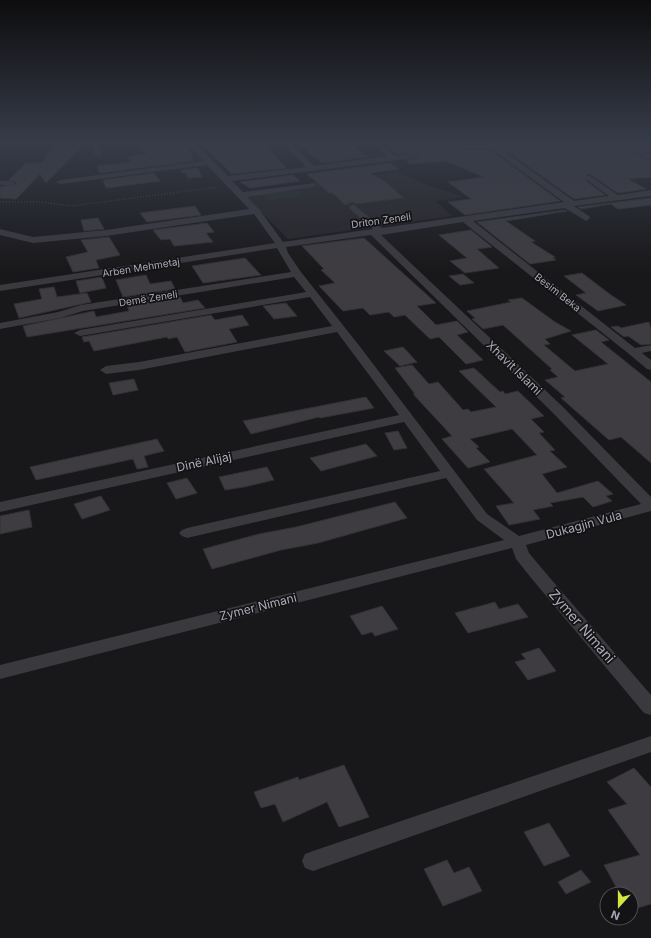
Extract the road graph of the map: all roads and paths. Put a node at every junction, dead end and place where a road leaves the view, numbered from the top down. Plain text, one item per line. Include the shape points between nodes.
1 (233, 185) edge
2 (227, 186) edge
3 (307, 186) edge
4 (544, 186) edge
5 (600, 186) edge
6 (651, 193) edge
7 (241, 195) junction
8 (617, 198) junction
9 (0, 202) edge
10 (568, 204) junction
11 (353, 207) dead end
12 (256, 212) junction
13 (586, 218) dead end
14 (465, 219) junction
15 (0, 232) edge
16 (377, 232) junction
17 (281, 245) junction
18 (297, 274) junction
19 (0, 288) edge
20 (312, 294) junction
21 (0, 326) edge
22 (339, 328) junction
23 (80, 334) dead end
24 (651, 348) edge
25 (633, 352) junction
26 (651, 366) edge
27 (106, 370) dead end
28 (408, 417) junction
29 (450, 473) junction
30 (651, 506) edge
31 (0, 507) edge
32 (187, 533) dead end
33 (516, 542) junction
34 (0, 672) edge
35 (651, 708) edge
36 (651, 744) edge
37 (313, 861) dead end

1 - 7 street, Zymer Nimani
2 - 9 path via 71,206 41,202
3 - 7 street
4 - 10 street
5 - 8 street
6 - 8 street, Driton Zeneli
7 - 12 street, Zymer Nimani
8 - 10 street, Driton Zeneli
10 - 13 street
10 - 14 street, Driton Zeneli
11 - 16 street, Xhavit Islami
12 - 15 street via 106,233 34,240
12 - 17 street, Zymer Nimani
14 - 16 street, Driton Zeneli
14 - 25 street, Besim Beka
16 - 17 street, Driton Zeneli
16 - 30 street, Xhavit Islami via 557,409
17 - 18 street, Zymer Nimani via 283,253
17 - 19 street, Arben Mehmetaj
18 - 20 street, Zymer Nimani
18 - 21 street, Demë Zeneli via 81,308 60,315
20 - 22 street, Zymer Nimani
20 - 23 street
22 - 27 street
22 - 28 street, Zymer Nimani
24 - 25 street
25 - 26 street, Besim Beka
28 - 29 street, Zymer Nimani
28 - 31 street, Dinë Alijaj
29 - 32 street
29 - 33 street, Zymer Nimani via 482,516
30 - 33 street, Dukagjin Vula
33 - 34 street, Zymer Nimani
33 - 35 street, Zymer Nimani via 522,555 538,575
36 - 37 street

